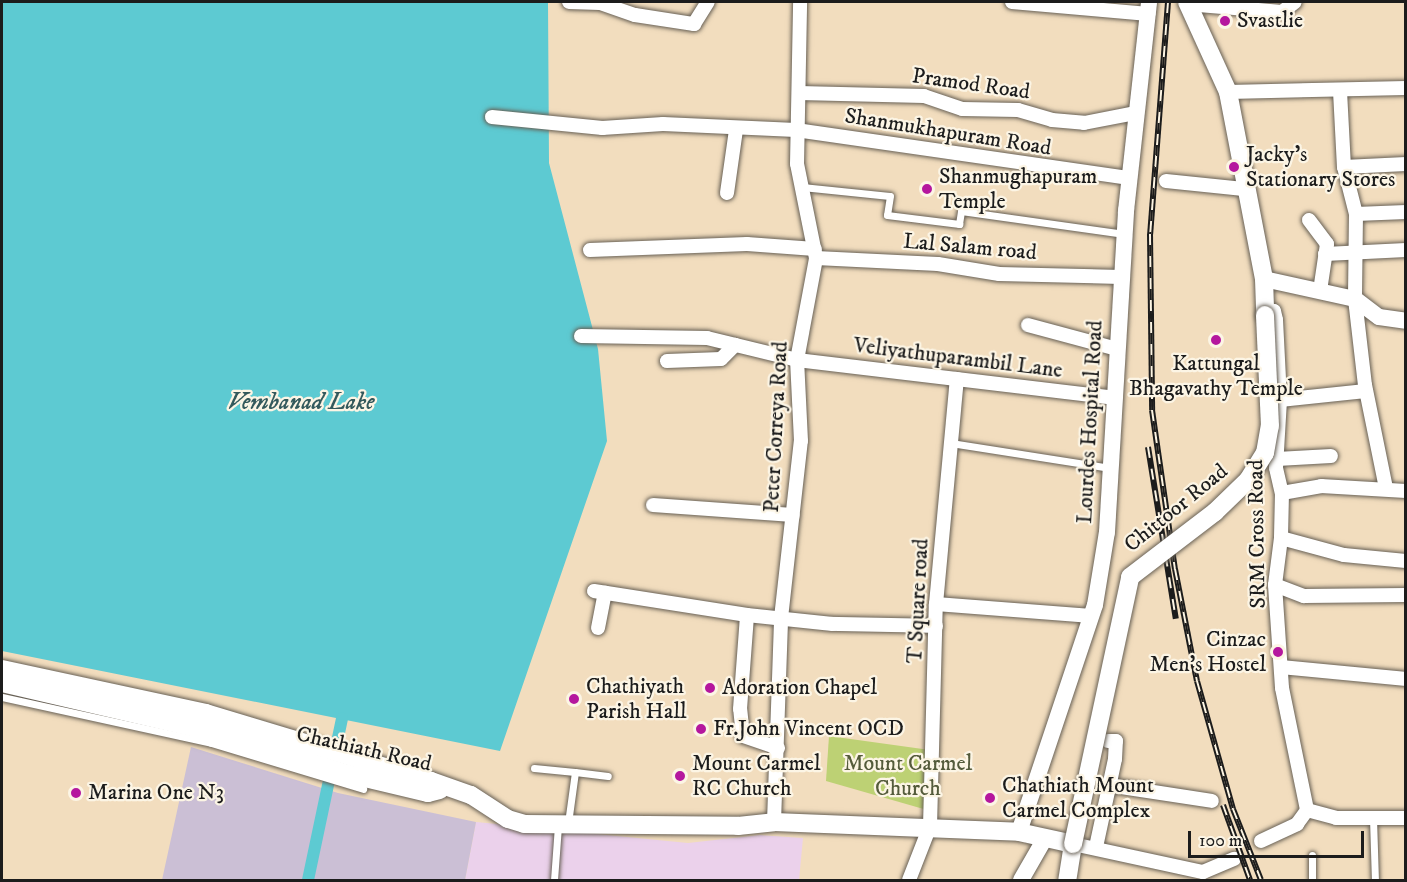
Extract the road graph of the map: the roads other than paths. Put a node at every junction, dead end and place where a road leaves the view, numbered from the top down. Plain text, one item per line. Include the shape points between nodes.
1 (568, 2) edge
2 (708, 2) edge
3 (800, 2) edge
4 (1012, 2) edge
5 (1295, 2) edge
6 (1187, 3) edge
7 (1148, 8) edge
8 (1406, 88) edge
9 (1340, 91) junction
10 (1228, 92) junction
11 (799, 93) junction
12 (1136, 113) junction
13 (492, 117) dead end
14 (796, 129) junction
15 (736, 130) junction
16 (1406, 164) edge
17 (1344, 167) junction
18 (1130, 178) junction
19 (1166, 181) dead end
20 (802, 187) junction
21 (1244, 189) junction
22 (727, 193) dead end
23 (1406, 212) edge
24 (1356, 214) junction
25 (1309, 220) dead end
26 (1124, 234) junction
27 (590, 250) dead end
28 (1406, 250) edge
29 (815, 253) junction
30 (1356, 253) junction
31 (1325, 254) junction
32 (1121, 277) junction
33 (1264, 279) junction
34 (1320, 291) junction
35 (1355, 299) junction
36 (1265, 312) junction
37 (1406, 321) edge
38 (1028, 325) dead end
39 (581, 336) dead end
40 (735, 345) junction
41 (1117, 348) junction
42 (797, 360) junction
43 (667, 361) dead end
44 (957, 379) junction
45 (1366, 391) junction
46 (1114, 398) junction
47 (1280, 400) junction
48 (951, 443) junction
49 (1331, 456) dead end
50 (1276, 459) junction
51 (1110, 468) junction
52 (1386, 488) junction
53 (1406, 491) edge
54 (1282, 493) junction
55 (653, 505) dead end
56 (793, 515) junction
57 (1281, 538) junction
58 (1406, 561) edge
59 (1275, 585) junction
60 (1406, 595) edge
61 (936, 604) junction
62 (747, 615) junction
63 (1092, 616) junction
64 (782, 618) junction
65 (936, 626) junction
66 (598, 628) dead end
67 (1281, 667) junction
68 (2, 669) edge
69 (1406, 679) edge
70 (2, 684) edge
71 (2, 696) edge
72 (74, 706) junction
73 (1108, 741) dead end
74 (778, 748) junction
75 (312, 762) junction
76 (534, 768) dead end
77 (574, 772) junction
78 (358, 775) junction
79 (609, 776) dead end
80 (1108, 785) junction
81 (1212, 801) dead end
82 (1307, 810) junction
83 (1373, 818) junction
84 (1406, 818) edge
85 (774, 822) junction
86 (563, 824) junction
87 (930, 826) junction
88 (1018, 832) junction
89 (1044, 840) junction
90 (1261, 841) dead end
91 (1073, 844) junction
92 (1096, 847) junction
93 (1312, 855) dead end
94 (1234, 859) dead end
95 (554, 880) edge
96 (909, 880) edge
97 (1021, 880) edge
98 (1067, 880) edge
99 (1312, 880) edge
100 (1375, 880) edge

1 - 2 street via 600,3 635,15 694,24
3 - 11 street, Peter Correya Road
4 - 7 street
5 - 6 street via 1282,12
6 - 10 main road, Chittoor Road
7 - 12 street, Lourdes Hospital Road
8 - 9 street
9 - 10 street
9 - 17 street
10 - 21 main road, Chittoor Road
11 - 12 street, Pramod Road via 924,96 962,109 1018,110 1052,120 1084,123
11 - 14 street, Peter Correya Road
12 - 18 street, Lourdes Hospital Road
13 - 15 street, Shanmukhapuram Road via 602,128 663,124
14 - 15 street, Shanmukhapuram Road
14 - 18 street, Shanmukhapuram Road
14 - 20 street, Peter Correya Road
15 - 22 street
16 - 17 street
17 - 24 street
18 - 26 street, Lourdes Hospital Road
19 - 21 street
20 - 26 lane via 890,196 887,215 959,224 961,211
20 - 29 street, Peter Correya Road
21 - 33 main road, Chittoor Road
23 - 24 street
24 - 30 street
25 - 31 street via 1327,244
26 - 32 street, Lourdes Hospital Road
27 - 29 street, Lal Salam road via 747,244
28 - 30 street
29 - 32 street, Lal Salam road via 938,264 999,274
29 - 42 street, Peter Correya Road
30 - 31 street
30 - 35 street
31 - 34 street
32 - 41 street, Lourdes Hospital Road
33 - 34 street
33 - 36 main road, Chittoor Road
34 - 35 street
35 - 37 street via 1379,317
35 - 45 street
36 - 47 street, SRM Cross Road via 1274,311 1276,320
36 - 91 main road, Chittoor Road, bridge via 1270,426 1265,453 1248,480 1215,512 1130,577
38 - 41 street
39 - 40 street, Veliyathuparambil Lane via 706,338
40 - 42 street, Veliyathuparambil Lane
40 - 43 street via 721,358
41 - 46 street, Lourdes Hospital Road
42 - 44 street, Veliyathuparambil Lane
42 - 56 street, Peter Correya Road via 801,441
44 - 46 street, Veliyathuparambil Lane
44 - 48 street, T Square road
45 - 47 street
45 - 52 street
46 - 51 street, Lourdes Hospital Road
47 - 50 street, SRM Cross Road
48 - 51 lane
48 - 61 street, T Square road
49 - 50 street
50 - 54 street, SRM Cross Road
51 - 63 street, Lourdes Hospital Road via 1107,532
52 - 53 street
52 - 54 street via 1322,486
54 - 57 street, SRM Cross Road
55 - 56 street
56 - 64 street, Peter Correya Road
57 - 58 street via 1344,555
57 - 59 street, SRM Cross Road
59 - 60 street via 1304,596
59 - 67 street, SRM Cross Road
61 - 63 street
61 - 65 street, T Square road
62 - 64 street
62 - 66 street via 600,592
62 - 74 street via 740,709 743,735
63 - 88 street, Lourdes Hospital Road
64 - 65 street
64 - 74 street, Peter Correya Road
65 - 87 street, T Square road
67 - 69 street
67 - 82 street, SRM Cross Road
68 - 75 main road, Chathiath Road via 206,713
70 - 72 main road, Chathiath Road
71 - 72 lane
72 - 75 main road, Chathiath Road
73 - 80 street via 1116,741 1116,750
74 - 85 street, Peter Correya Road
75 - 78 main road, Chathiath Road
75 - 78 lane
76 - 77 lane
77 - 79 lane
77 - 86 lane
78 - 86 main road, Chathiath Road via 471,795 508,819 524,824
80 - 81 street
80 - 92 street
82 - 83 street via 1336,818
82 - 90 street via 1297,824
83 - 84 street
83 - 100 lane
85 - 86 main road via 738,826
85 - 87 main road
86 - 95 lane
87 - 88 main road
87 - 96 street, T Square road
88 - 89 main road
89 - 91 main road
89 - 97 street
91 - 92 street
91 - 98 main road, Chittoor Road
92 - 94 street via 1203,872
93 - 99 lane

